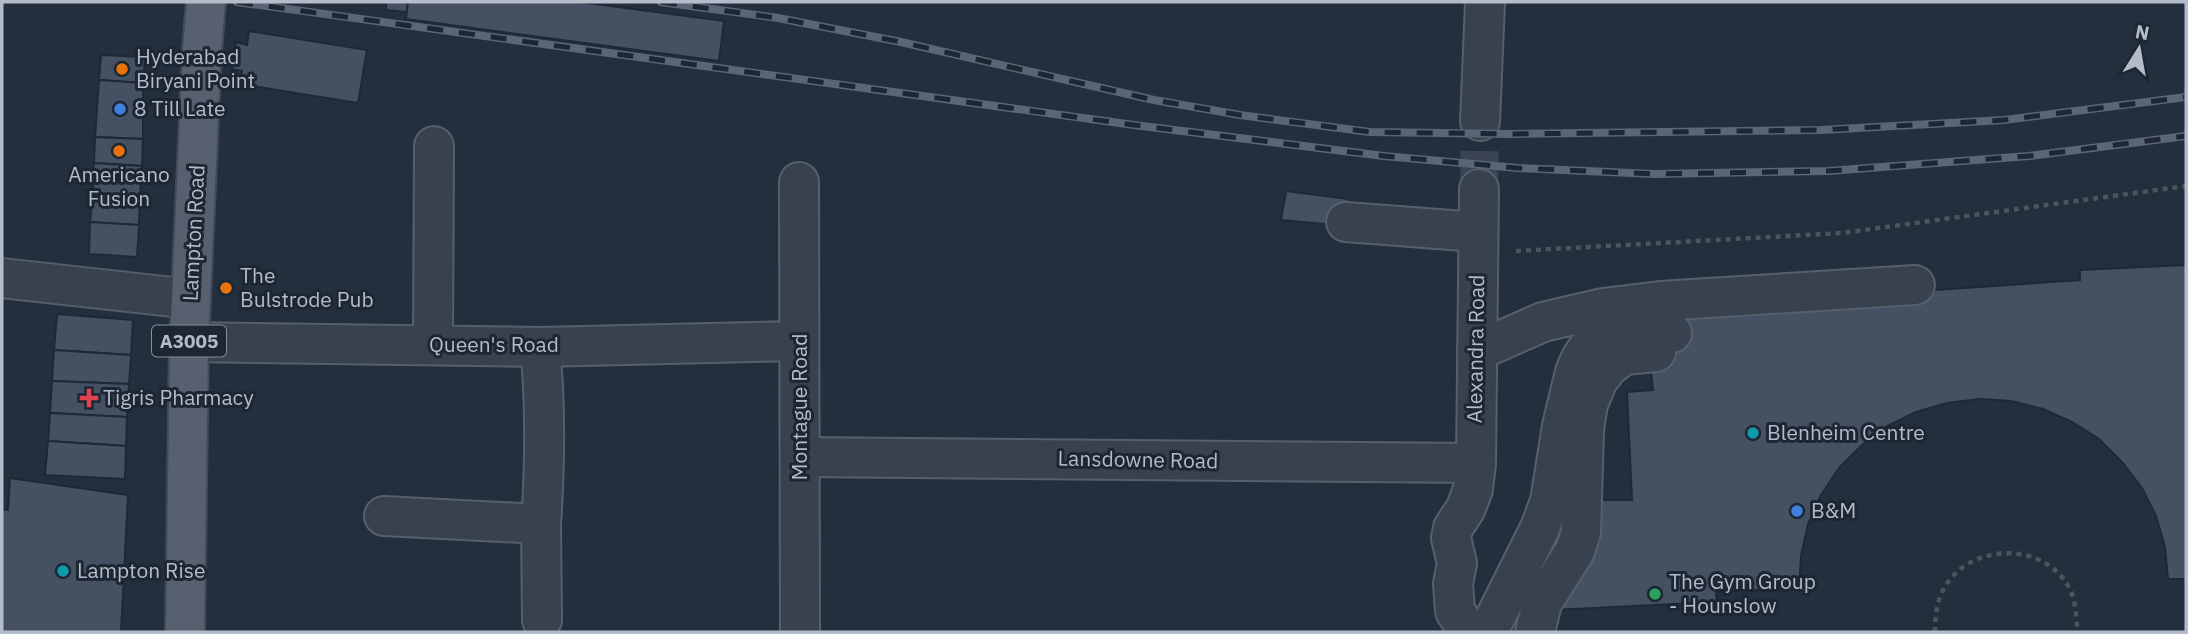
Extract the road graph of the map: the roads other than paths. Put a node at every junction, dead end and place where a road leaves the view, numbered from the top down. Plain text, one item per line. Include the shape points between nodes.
1 (206, 2) edge
2 (1485, 2) edge
3 (1480, 121) tunnel mouth
4 (434, 146) dead end
5 (799, 182) dead end
6 (1479, 189) tunnel mouth
7 (1346, 222) dead end
8 (1477, 243) junction
9 (2, 278) edge
10 (1915, 285) dead end
11 (191, 299) junction
12 (799, 341) junction
13 (189, 342) junction
14 (433, 345) junction
15 (540, 346) junction
16 (1477, 351) junction
17 (800, 457) junction
18 (1476, 463) junction
19 (384, 516) dead end
20 (541, 524) junction
21 (541, 620) dead end
22 (186, 632) edge
23 (800, 632) edge
24 (1469, 632) edge
25 (1487, 632) edge
26 (1500, 632) edge
27 (1535, 632) edge

1 - 11 main road, Lampton Road / A3005
2 - 3 street
4 - 14 street
5 - 12 street, Montague Road
6 - 8 street, Alexandra Road
7 - 8 street
8 - 16 street, Alexandra Road
9 - 11 street
10 - 16 street via 1603,308 1543,322
11 - 13 main road, Lampton Road / A3005
12 - 15 street, Queen's Road
12 - 17 street, Montague Road
13 - 14 street, Queen's Road
13 - 22 main road, Lampton Road / A3005
14 - 15 street, Queen's Road
15 - 20 street via 545,466
16 - 18 street, Alexandra Road
17 - 18 street, Lansdowne Road
17 - 23 street, Montague Road
18 - 24 street, Alexandra Road via 1466,508 1473,531 1469,549 1457,562 1453,600
19 - 20 street
20 - 21 street
25 - 26 street
25 - 27 street via 1550,501 1562,426 1581,358 1590,345 1606,338 1672,343 1624,355 1598,380 1584,429 1581,532 1575,551 1542,603

